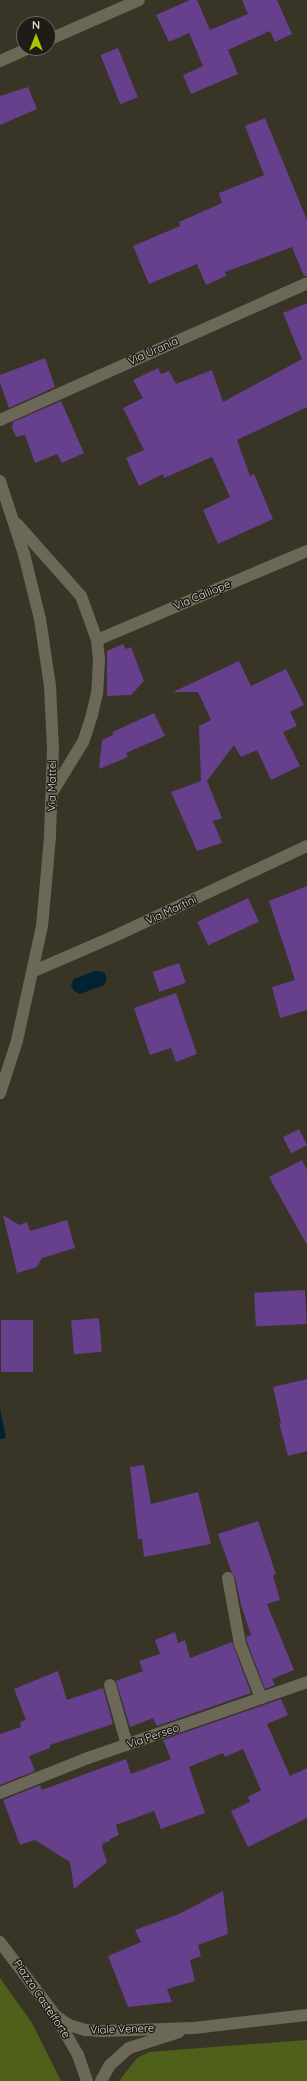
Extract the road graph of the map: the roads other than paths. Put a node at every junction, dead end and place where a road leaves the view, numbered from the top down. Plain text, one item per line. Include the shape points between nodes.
1 (139, 0) edge
2 (56, 36) edge
3 (16, 54) edge
4 (0, 61) edge
5 (307, 283) edge
6 (0, 420) edge
7 (0, 481) edge
8 (14, 522) junction
9 (307, 551) edge
10 (97, 640) junction
11 (53, 792) junction
12 (307, 846) edge
13 (34, 970) junction
14 (0, 1093) edge
15 (228, 1578) dead end
16 (307, 1682) edge
17 (110, 1684) dead end
18 (262, 1698) junction
19 (127, 1745) junction
20 (0, 1793) edge
21 (0, 1942) edge
22 (55, 2015) junction
23 (307, 2015) edge
24 (194, 2028) junction
25 (87, 2081) edge
26 (101, 2081) edge

1 - 2 street
3 - 4 street
5 - 6 street, Via Urania
7 - 8 street, Via Mattei
8 - 10 street via 81,596
8 - 11 street, Via Mattei via 32,585 46,655 52,716
9 - 10 street, Via Calliope
10 - 11 street via 99,673 92,715 83,742
11 - 13 street, Via Mattei via 47,885
12 - 13 street, Via Martini via 118,935
13 - 14 street, Via Mattei via 18,1041
15 - 18 street via 240,1644
16 - 18 street, Via Perseo
17 - 19 street
18 - 19 street, Via Perseo
19 - 20 street, Via Perseo
21 - 22 street, Piazza Castelforte
22 - 24 street, Viale Venere via 70,2025 85,2030
22 - 25 street, Piazza Castelforte via 78,2054
23 - 24 street, Viale Venere
24 - 26 street, Viale Venere via 129,2048 110,2065

